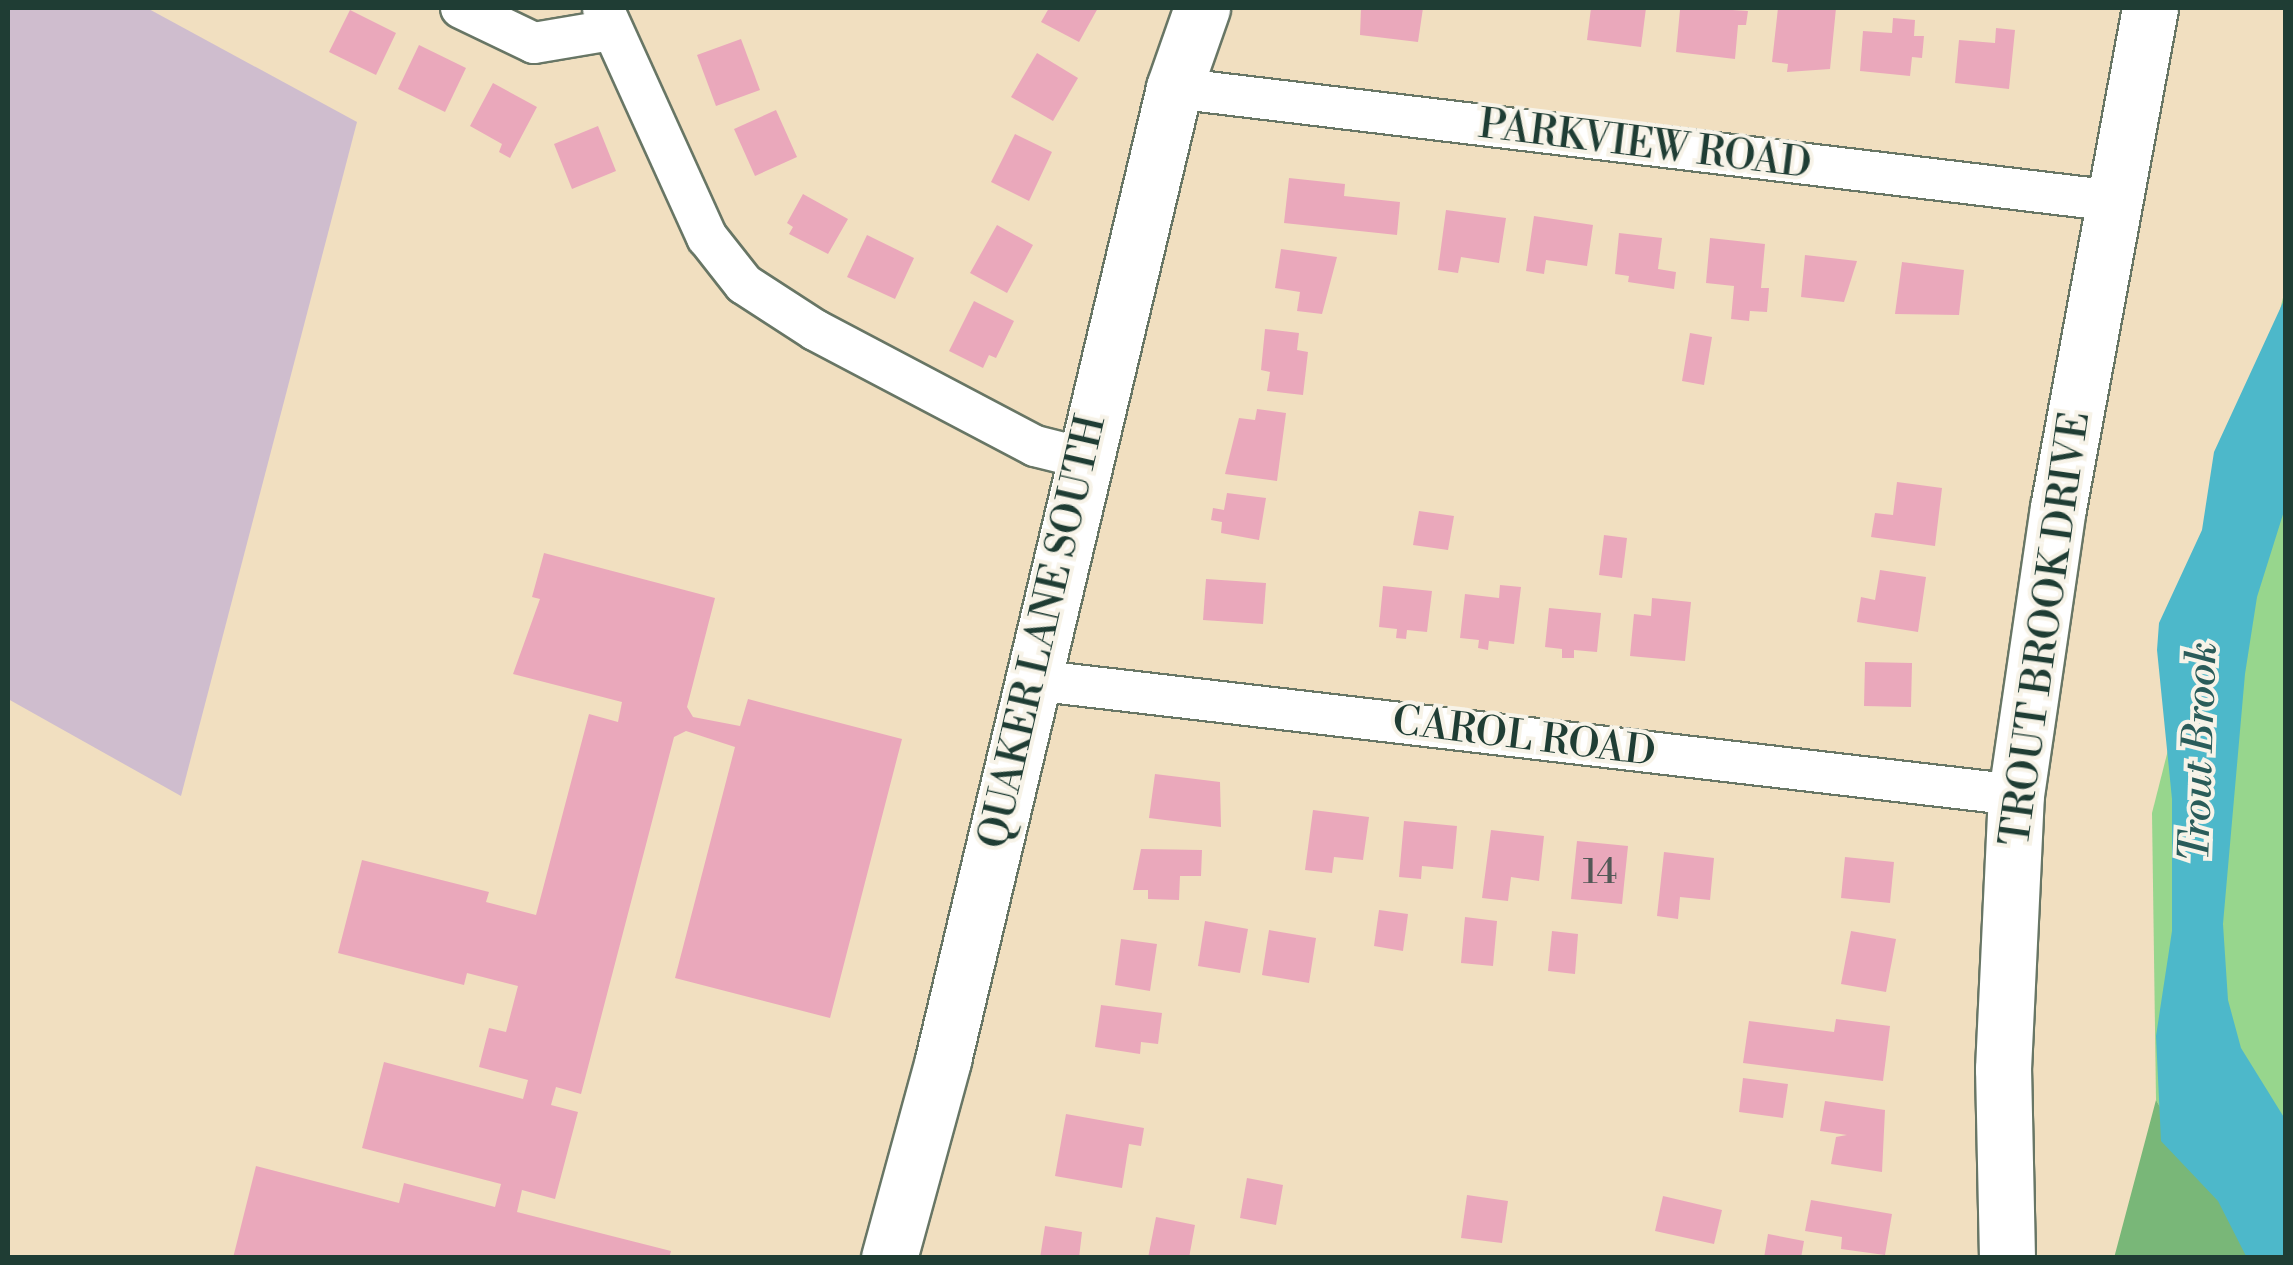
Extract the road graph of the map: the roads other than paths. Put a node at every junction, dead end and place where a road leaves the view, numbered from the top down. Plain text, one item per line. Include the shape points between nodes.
1 (461, 8) edge
2 (1202, 8) edge
3 (2150, 8) edge
4 (607, 19) edge
5 (1174, 88) junction
6 (2115, 201) junction
7 (1083, 458) junction
8 (1033, 680) junction
9 (2016, 795) junction
10 (889, 1258) edge
11 (2007, 1258) edge

1 - 4 street via 534,43
2 - 5 main road, QUAKER LANE SOUTH
3 - 6 main road, TROUT BROOK DRIVE
4 - 7 street via 707,237 744,284 815,330 1035,446
5 - 6 street, PARKVIEW ROAD
5 - 7 main road, QUAKER LANE SOUTH
6 - 9 main road, TROUT BROOK DRIVE via 2058,508
7 - 8 main road, QUAKER LANE SOUTH
8 - 9 street, CAROL ROAD
8 - 10 main road, QUAKER LANE SOUTH
9 - 11 main road, TROUT BROOK DRIVE via 2003,1069

